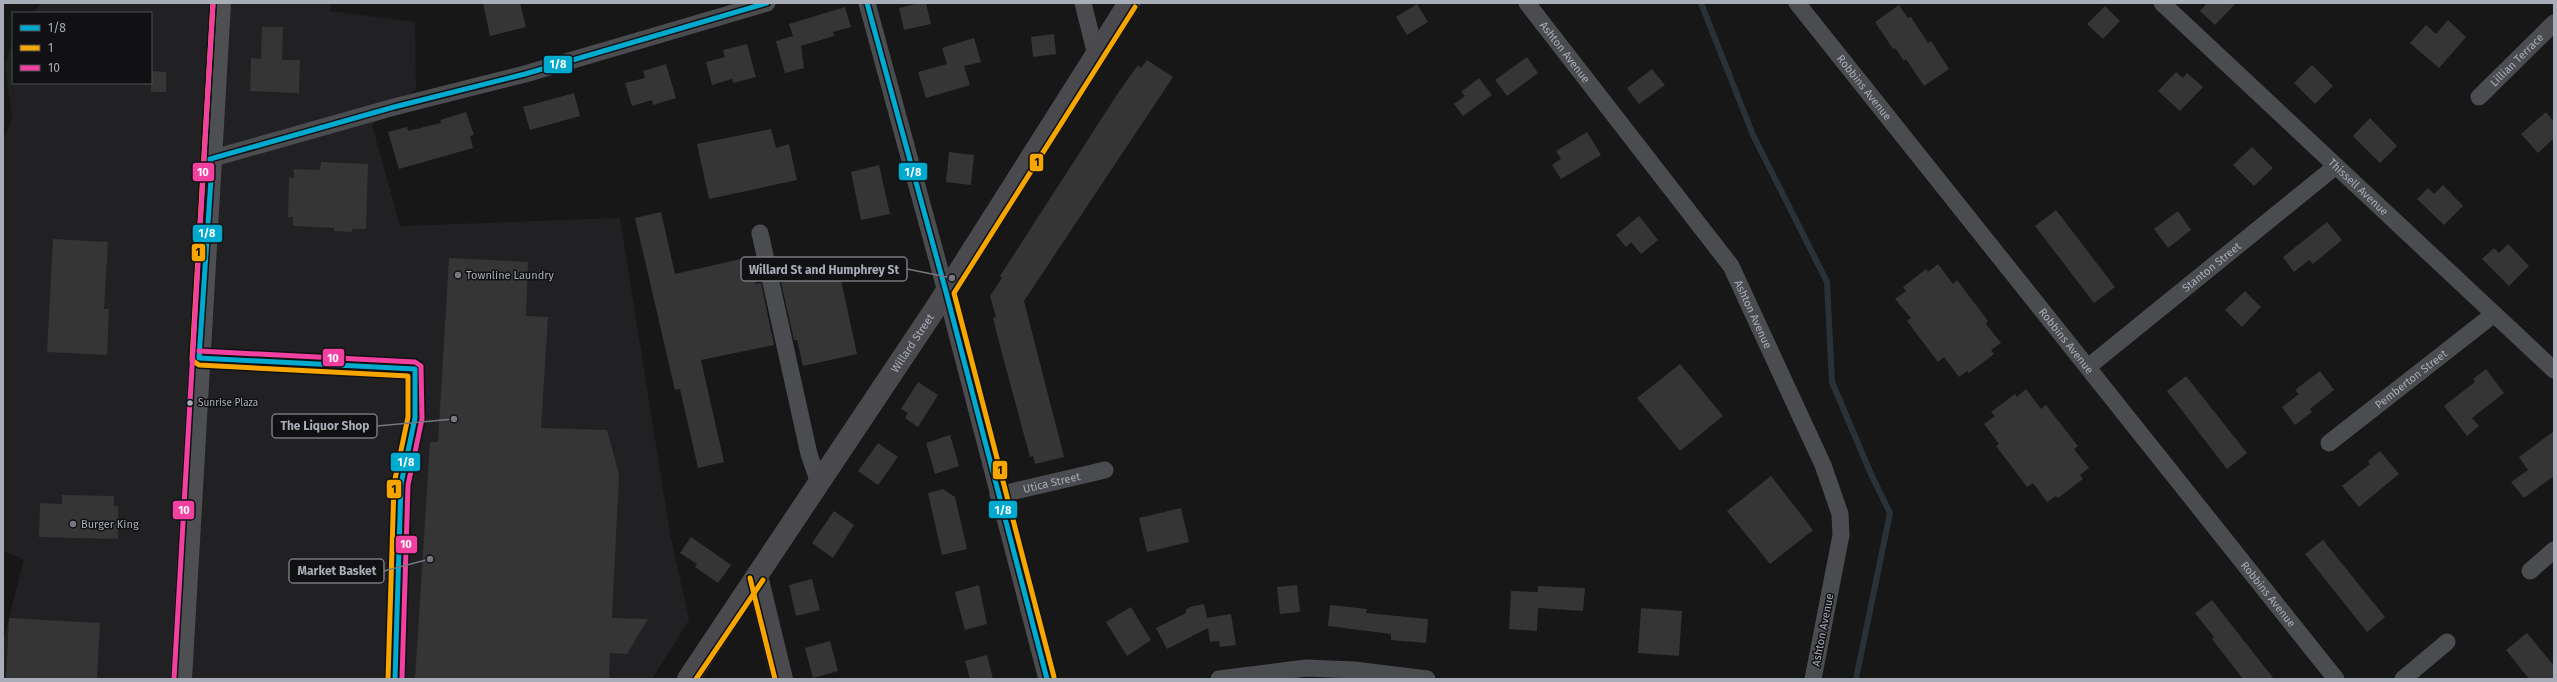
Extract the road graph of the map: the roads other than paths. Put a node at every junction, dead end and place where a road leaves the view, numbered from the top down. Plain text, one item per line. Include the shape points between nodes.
1 (220, 3) edge
2 (767, 3) edge
3 (867, 3) edge
4 (1083, 3) edge
5 (1129, 3) edge
6 (1527, 3) edge
7 (1797, 3) edge
8 (2162, 3) edge
9 (2554, 22) edge
10 (1096, 55) junction
11 (2479, 97) dead end
12 (210, 160) junction
13 (2336, 166) junction
14 (760, 234) dead end
15 (946, 292) junction
16 (2494, 314) junction
17 (2088, 367) junction
18 (2554, 370) edge
19 (2329, 443) dead end
20 (1105, 470) dead end
21 (819, 483) junction
22 (998, 495) junction
23 (2554, 550) edge
24 (2530, 571) dead end
25 (757, 576) junction
26 (2446, 642) dead end
27 (181, 679) edge
28 (688, 679) edge
29 (782, 679) edge
30 (1047, 679) edge
31 (1219, 679) edge
32 (1427, 679) edge
33 (1813, 679) edge
34 (2336, 679) edge
35 (2403, 679) edge

1 - 12 main road
2 - 12 street via 525,74 394,107
3 - 15 street
4 - 10 street
5 - 10 main road, Willard Street
6 - 33 street, Ashton Avenue via 1731,266 1823,466 1840,514 1841,535
7 - 17 street, Robbins Avenue
8 - 13 street, Thissell Avenue
9 - 11 street, Lillian Terrace
10 - 15 main road, Willard Street
12 - 27 main road via 211,179
13 - 16 street, Thissell Avenue
13 - 17 street, Stanton Street
14 - 21 street via 809,454
15 - 21 main road, Willard Street
15 - 22 street
16 - 18 street, Thissell Avenue
16 - 19 street, Pemberton Street
17 - 34 street, Robbins Avenue
20 - 22 street, Utica Street
21 - 25 main road, Willard Street
22 - 30 street
23 - 24 street
25 - 28 main road, Willard Street
25 - 29 main road
26 - 35 street
31 - 32 street via 1306,668 1354,670

